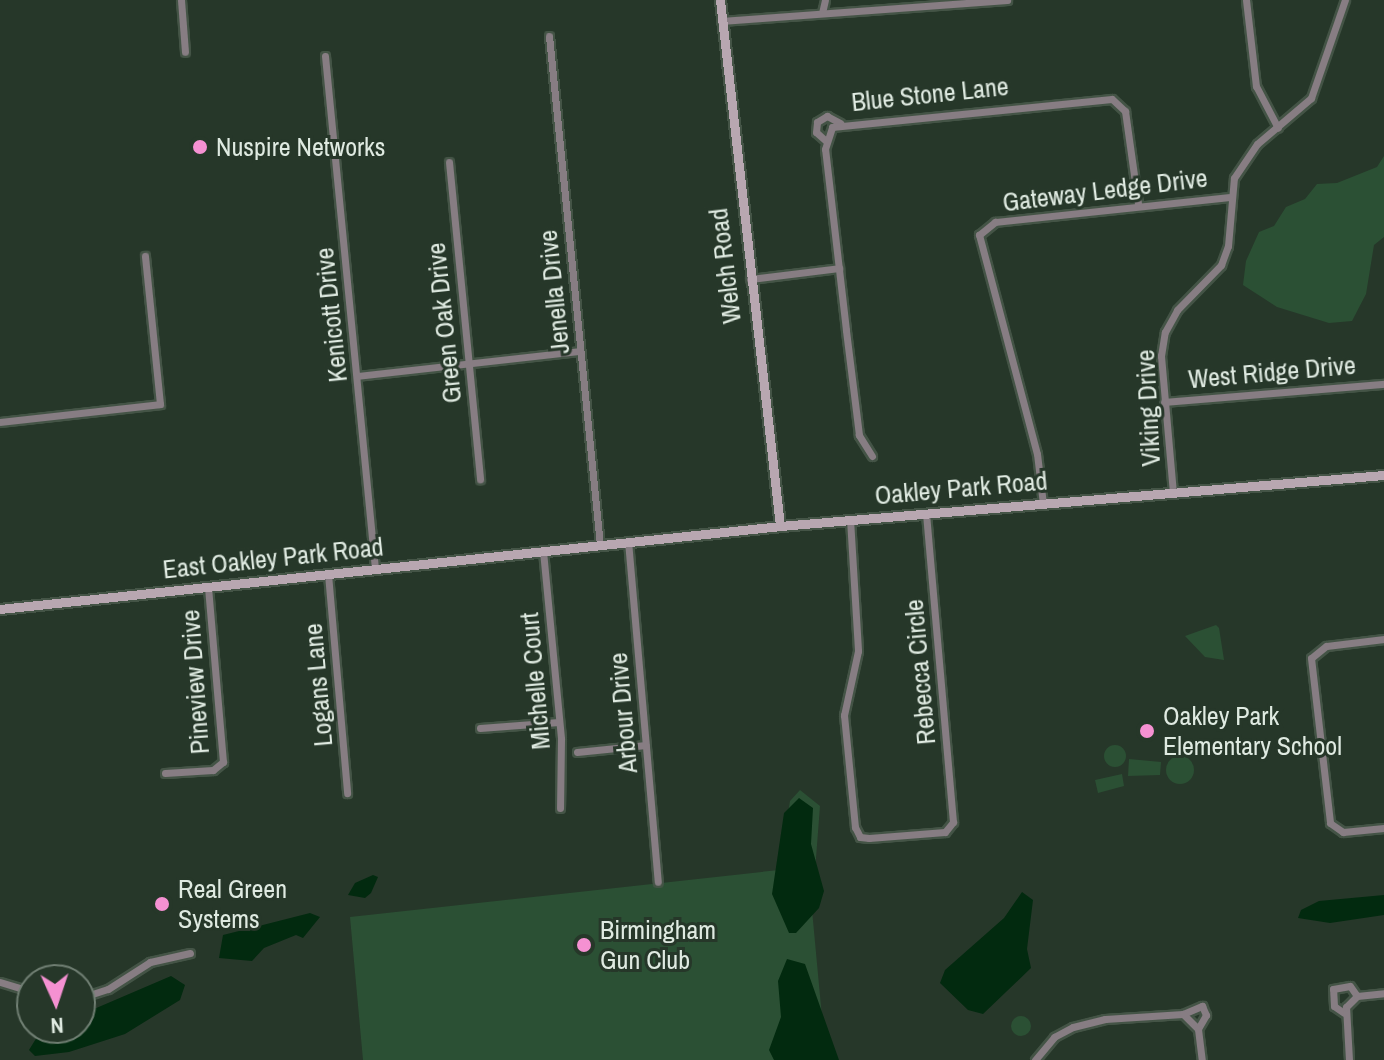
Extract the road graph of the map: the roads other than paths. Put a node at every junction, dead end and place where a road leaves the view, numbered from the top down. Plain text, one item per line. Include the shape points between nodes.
1 (181, 0) edge
2 (720, 0) edge
3 (825, 0) edge
4 (1007, 0) edge
5 (1246, 0) edge
6 (1345, 0) edge
7 (822, 13) junction
8 (721, 21) junction
9 (549, 36) dead end
10 (185, 52) dead end
11 (325, 56) dead end
12 (840, 123) junction
13 (1278, 128) junction
14 (826, 141) junction
15 (449, 162) dead end
16 (1229, 197) junction
17 (1138, 204) junction
18 (145, 256) dead end
19 (839, 268) junction
20 (749, 279) junction
21 (580, 351) junction
22 (469, 364) junction
23 (357, 376) junction
24 (1384, 384) edge
25 (1164, 402) junction
26 (0, 422) edge
27 (872, 456) dead end
28 (1384, 475) edge
29 (480, 479) dead end
30 (1173, 493) junction
31 (1043, 504) junction
32 (926, 513) junction
33 (850, 519) junction
34 (780, 526) junction
35 (628, 541) junction
36 (600, 545) junction
37 (543, 551) junction
38 (375, 569) junction
39 (328, 574) junction
40 (208, 587) junction
41 (3, 609) edge
42 (1384, 639) edge
43 (559, 722) junction
44 (480, 728) dead end
45 (646, 745) junction
46 (577, 752) dead end
47 (165, 773) dead end
48 (347, 793) dead end
49 (560, 808) dead end
50 (1384, 828) edge
51 (658, 882) dead end
52 (190, 953) dead end
53 (96, 993) edge
54 (1384, 993) edge
55 (1357, 996) junction
56 (1344, 1013) junction
57 (1187, 1015) junction
58 (1198, 1029) junction
59 (1035, 1060) edge
60 (1202, 1060) edge
61 (1349, 1060) edge

1 - 10 street
2 - 8 street, Welch Road
3 - 7 street
4 - 7 street
5 - 13 street via 1256,86
6 - 13 street, Viking Drive via 1315,92
7 - 8 street
8 - 20 street, Welch Road
9 - 21 street, Jenella Drive
11 - 23 street, Kenicott Drive
12 - 14 street, Blue Stone Lane
12 - 14 street via 827,116 817,122 817,134
12 - 17 street, Blue Stone Lane via 1112,99 1125,111
13 - 16 street, Viking Drive via 1245,157
14 - 19 street, Blue Stone Lane
15 - 22 street, Green Oak Drive
16 - 17 street, Gateway Ledge Drive
16 - 25 street, Viking Drive via 1229,235 1221,265 1177,310 1165,332
17 - 31 street, Gateway Ledge Drive via 995,222 979,235 1037,454
18 - 26 street via 160,404
19 - 20 street
19 - 27 street, Blue Stone Lane via 859,435
20 - 34 street, Welch Road
21 - 22 street
21 - 36 street, Jenella Drive
22 - 23 street
22 - 29 street, Green Oak Drive
23 - 38 street, Kenicott Drive
24 - 25 street, West Ridge Drive
25 - 30 street, Viking Drive
28 - 30 street, Oakley Park Road
30 - 31 street, Oakley Park Road
31 - 32 street, Oakley Park Road
32 - 33 street, Oakley Park Road
32 - 33 street, Rebecca Circle via 951,827 869,838 856,832 844,715 858,651
33 - 34 street, Oakley Park Road
34 - 35 street, Oakley Park Road
35 - 36 street, Oakley Park Road
35 - 45 street, Arbour Drive
36 - 37 street, Oakley Park Road
37 - 38 street, East Oakley Park Road
37 - 43 street, Michelle Court
38 - 39 street, East Oakley Park Road
39 - 40 street, East Oakley Park Road
39 - 48 street, Logans Lane
40 - 41 street, East Oakley Park Road
40 - 47 street, Pineview Drive via 223,762 213,770
42 - 50 street via 1326,646 1311,658 1330,823 1343,832
43 - 44 street
43 - 49 street, Michelle Court
45 - 46 street
45 - 51 street, Arbour Drive
52 - 53 street via 150,962
54 - 55 street
55 - 56 street
55 - 56 street via 1350,986 1333,989 1330,998
56 - 61 street
57 - 58 street
57 - 58 street via 1190,1007 1205,1009
57 - 59 street via 1105,1019 1073,1027 1054,1037
58 - 60 street

